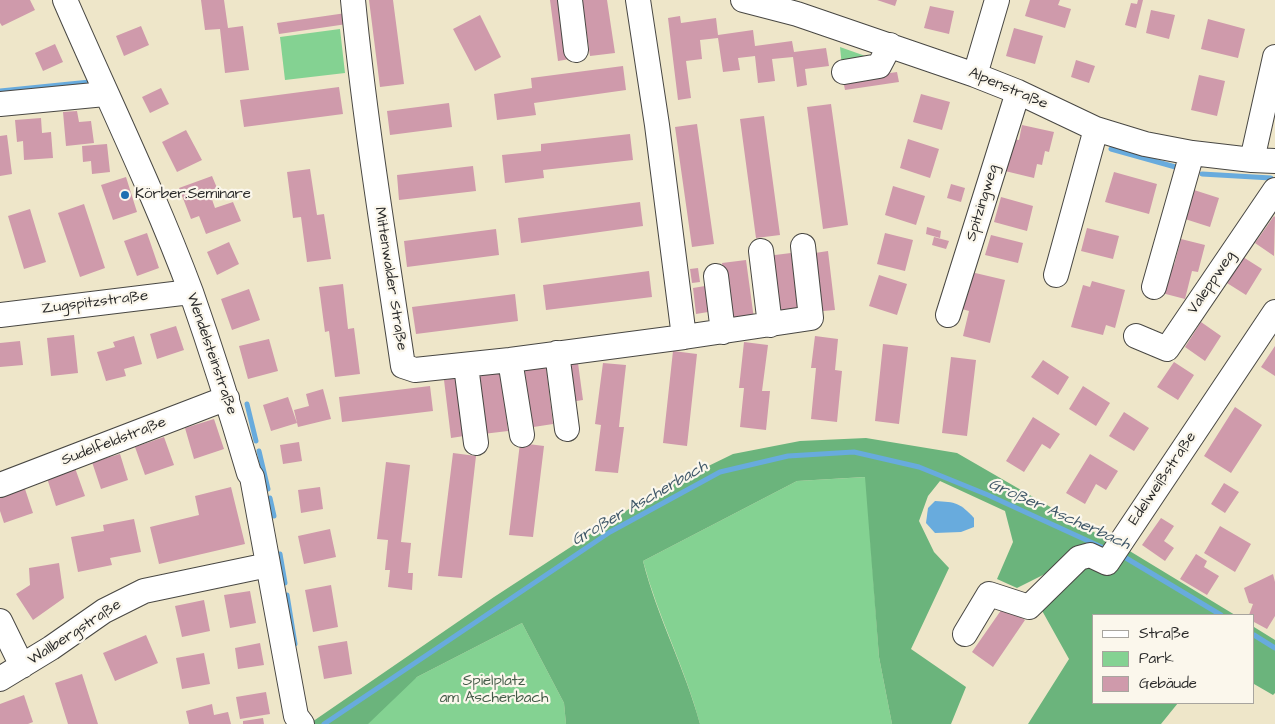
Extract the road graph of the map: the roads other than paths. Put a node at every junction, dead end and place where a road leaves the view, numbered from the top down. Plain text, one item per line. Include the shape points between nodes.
1 (65, 0) edge
2 (354, 0) edge
3 (570, 0) edge
4 (638, 0) edge
5 (743, 0) edge
6 (997, 0) edge
7 (797, 7) edge
8 (890, 45) junction
9 (576, 50) dead end
10 (1275, 58) edge
11 (844, 72) dead end
12 (975, 74) junction
13 (1018, 92) junction
14 (105, 94) junction
15 (0, 104) edge
16 (1096, 129) junction
17 (1192, 153) junction
18 (1252, 160) junction
19 (1275, 161) edge
20 (1275, 190) edge
21 (803, 246) dead end
22 (761, 251) dead end
23 (1056, 275) dead end
24 (716, 276) dead end
25 (1154, 287) dead end
26 (190, 292) junction
27 (1275, 312) edge
28 (0, 315) edge
29 (948, 315) dead end
30 (770, 325) junction
31 (723, 332) junction
32 (1136, 336) dead end
33 (684, 337) junction
34 (557, 353) junction
35 (510, 360) junction
36 (466, 366) junction
37 (227, 398) junction
38 (567, 429) dead end
39 (522, 435) dead end
40 (476, 443) dead end
41 (0, 485) edge
42 (268, 565) junction
43 (0, 621) edge
44 (964, 634) dead end
45 (22, 666) junction
46 (0, 679) edge
47 (302, 724) edge

1 - 14 street, Wendelsteinstraße
2 - 36 street, Mittenwalder Straße via 372,163 403,366 415,370
3 - 9 street
4 - 33 street
5 - 7 street, Alpenstraße
6 - 12 street
7 - 8 street, Alpenstraße
8 - 11 street via 879,66
8 - 12 street, Alpenstraße
10 - 18 street
12 - 13 street, Alpenstraße
13 - 16 street, Alpenstraße
13 - 29 street, Spitzingweg
14 - 15 street
14 - 26 street, Wendelsteinstraße
16 - 17 street, Alpenstraße via 1145,144
16 - 23 street
17 - 18 street, Alpenstraße
17 - 25 street
18 - 19 street, Alpenstraße
20 - 32 street, Valeppweg via 1167,349
21 - 30 street, Mittenwalder Straße via 811,318
22 - 30 street
24 - 31 street
26 - 28 street, Zugspitzstraße
26 - 37 street, Wendelsteinstraße
27 - 44 street, Edelweißstraße via 1107,564 1090,555 1079,558 1029,607 989,594
30 - 31 street, Mittenwalder Straße
31 - 33 street, Mittenwalder Straße
33 - 34 street, Mittenwalder Straße
34 - 35 street, Mittenwalder Straße
34 - 38 street
35 - 36 street, Mittenwalder Straße
35 - 39 street
36 - 40 street
37 - 41 street, Sudelfeldstraße
37 - 42 street, Wendelsteinstraße via 248,473 252,477
42 - 45 street, Wallbergstraße via 144,591 104,611
42 - 47 street, Wendelsteinstraße via 296,716
43 - 45 street
45 - 46 street, Wallbergstraße

